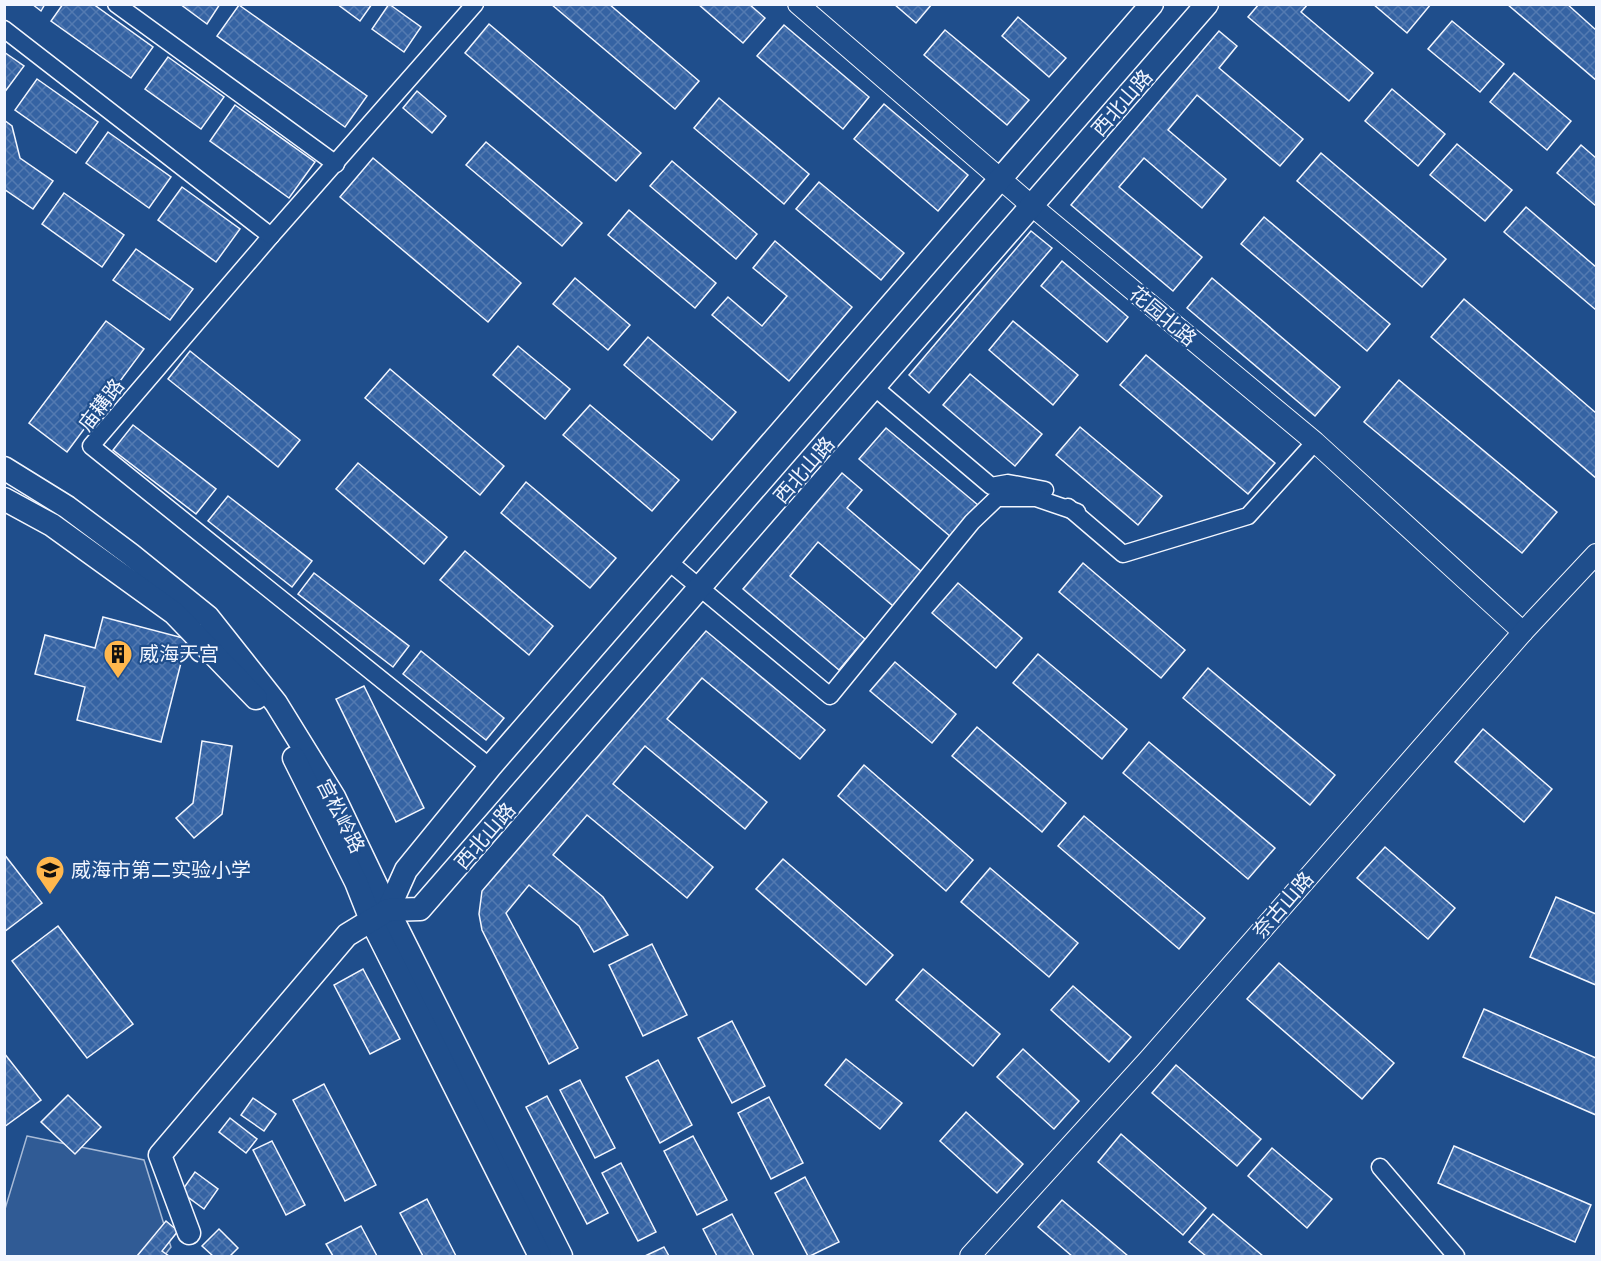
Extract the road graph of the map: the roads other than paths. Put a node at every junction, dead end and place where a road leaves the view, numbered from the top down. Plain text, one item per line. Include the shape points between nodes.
1 (116, 4) edge
2 (475, 4) edge
3 (798, 4) edge
4 (1152, 4) edge
5 (1207, 4) edge
6 (4, 29) edge
7 (336, 164) junction
8 (1001, 178) junction
9 (1032, 206) junction
10 (271, 236) junction
11 (874, 387) junction
12 (1315, 442) junction
13 (4, 468) edge
14 (4, 499) edge
15 (1077, 512) junction
16 (1596, 554) edge
17 (669, 562) junction
18 (702, 589) junction
19 (1523, 632) junction
20 (490, 767) junction
21 (380, 915) junction
22 (1380, 1167) dead end
23 (189, 1233) dead end
24 (540, 1257) edge
25 (561, 1257) edge
26 (970, 1257) edge
27 (1456, 1257) edge

1 - 7 street
2 - 7 street, 庙耩路
3 - 8 street, 花园北路
4 - 8 main road, 西北山路
5 - 9 main road, 西北山路
6 - 10 street
7 - 10 street, 庙耩路
8 - 9 street, 花园北路
8 - 17 main road, 西北山路
9 - 11 main road, 西北山路
9 - 12 street, 花园北路
10 - 20 street, 庙耩路 via 91,446
11 - 15 street via 991,486 1008,483 1044,490
11 - 18 main road, 西北山路
12 - 15 street via 1248,516 1123,554
12 - 19 street, 花园北路
13 - 21 main road, 宫松岭路 via 67,507 208,617 276,703 334,797
14 - 21 main road via 52,525 174,613 274,717 356,882
15 - 18 street via 1036,498 997,498 972,522 830,696
16 - 19 street, 奈古山路
17 - 18 street
17 - 20 main road, 西北山路
18 - 21 main road, 西北山路 via 420,909
19 - 26 street, 奈古山路
20 - 21 main road, 西北山路 via 406,870
21 - 23 main road via 347,935 160,1155
21 - 24 main road
21 - 25 main road, 宫松岭路
22 - 27 street

